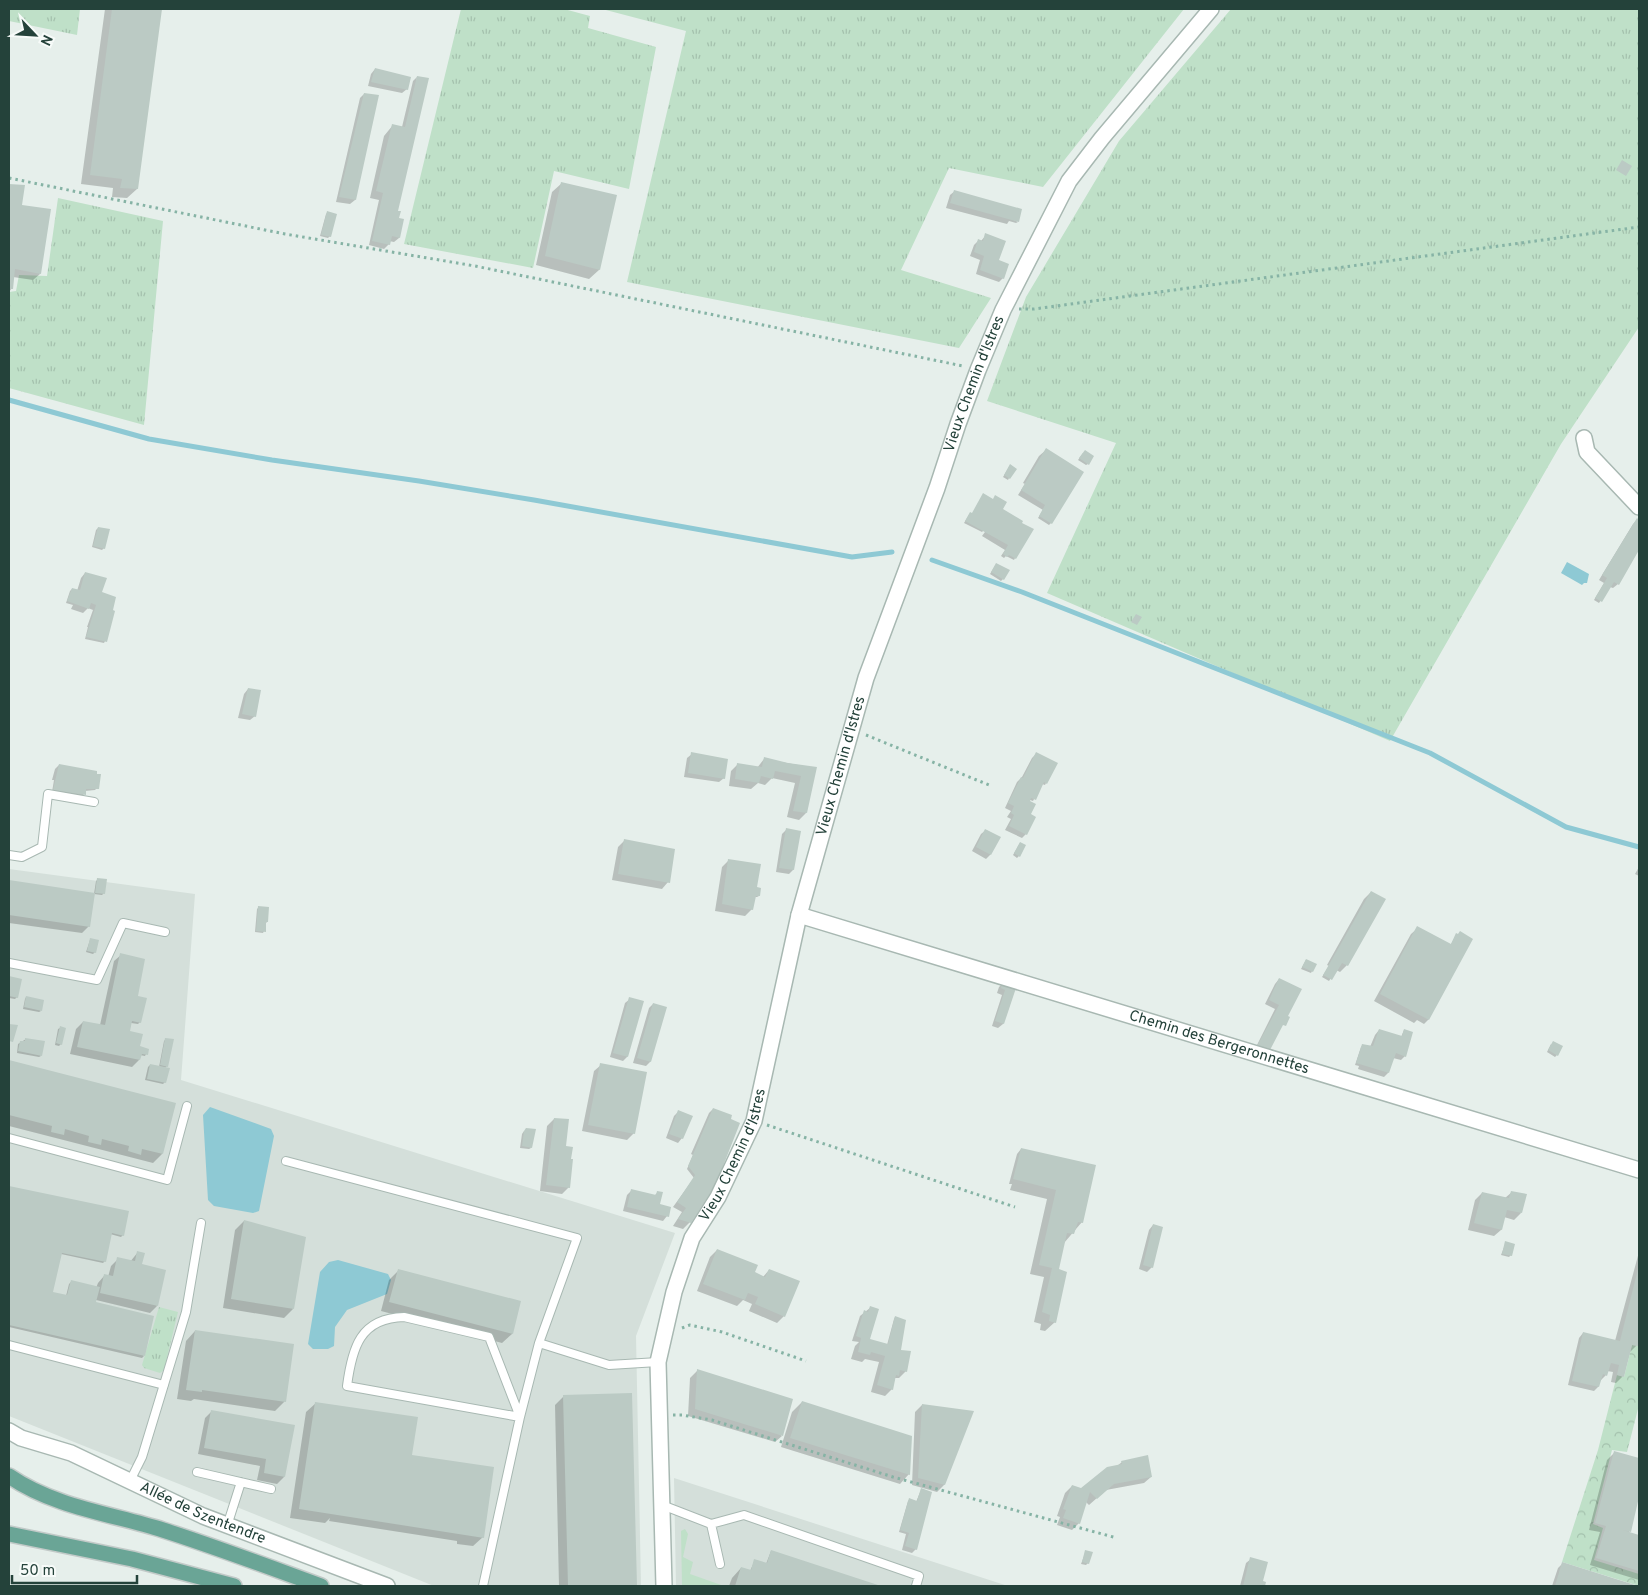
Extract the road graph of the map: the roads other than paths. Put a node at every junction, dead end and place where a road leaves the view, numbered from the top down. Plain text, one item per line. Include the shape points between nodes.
1 (1211, 9) edge
2 (1584, 438) dead end
3 (1639, 507) edge
4 (94, 802) dead end
5 (9, 855) edge
6 (799, 915) junction
7 (165, 932) dead end
8 (9, 963) edge
9 (187, 1106) dead end
10 (9, 1138) edge
11 (286, 1162) dead end
12 (1639, 1170) edge
13 (201, 1223) dead end
14 (540, 1343) junction
15 (9, 1345) edge
16 (658, 1362) junction
17 (164, 1385) junction
18 (520, 1417) junction
19 (13, 1437) edge
20 (197, 1472) dead end
21 (9, 1476) edge
22 (130, 1481) junction
23 (241, 1482) junction
24 (271, 1489) dead end
25 (662, 1505) junction
26 (711, 1524) junction
27 (227, 1526) junction
28 (12, 1534) edge
29 (720, 1564) dead end
30 (234, 1586) edge
31 (321, 1586) edge
32 (387, 1586) edge
33 (483, 1586) edge
34 (664, 1586) edge
35 (916, 1586) edge

1 - 6 street, Vieux Chemin d'Istres via 1069,181 1003,310 866,678
2 - 3 street via 1587,452
4 - 5 lane via 48,794 42,847 22,857
6 - 12 street, Chemin des Bergeronnettes
6 - 16 street, Vieux Chemin d'Istres via 754,1121 718,1197 692,1238 674,1292
7 - 8 lane via 123,923 97,980
9 - 10 lane via 167,1180
11 - 14 lane via 577,1238
13 - 17 lane via 186,1312
14 - 16 lane via 609,1365
14 - 18 lane
15 - 17 lane
16 - 25 street, Vieux Chemin d'Istres
17 - 22 lane via 142,1457
18 - 18 lane via 489,1337 404,1317 390,1317 373,1324 361,1335 350,1363 347,1386
18 - 33 lane
19 - 22 street, Allée de Szentendre via 71,1452
20 - 23 lane
21 - 31 main road via 42,1495 162,1530
22 - 27 street, Allée de Szentendre
23 - 24 lane
23 - 27 lane
25 - 26 lane
25 - 34 street, Vieux Chemin d'Istres
26 - 29 lane
26 - 35 lane via 744,1515 919,1576
27 - 32 street, Allée de Szentendre
28 - 30 main road

